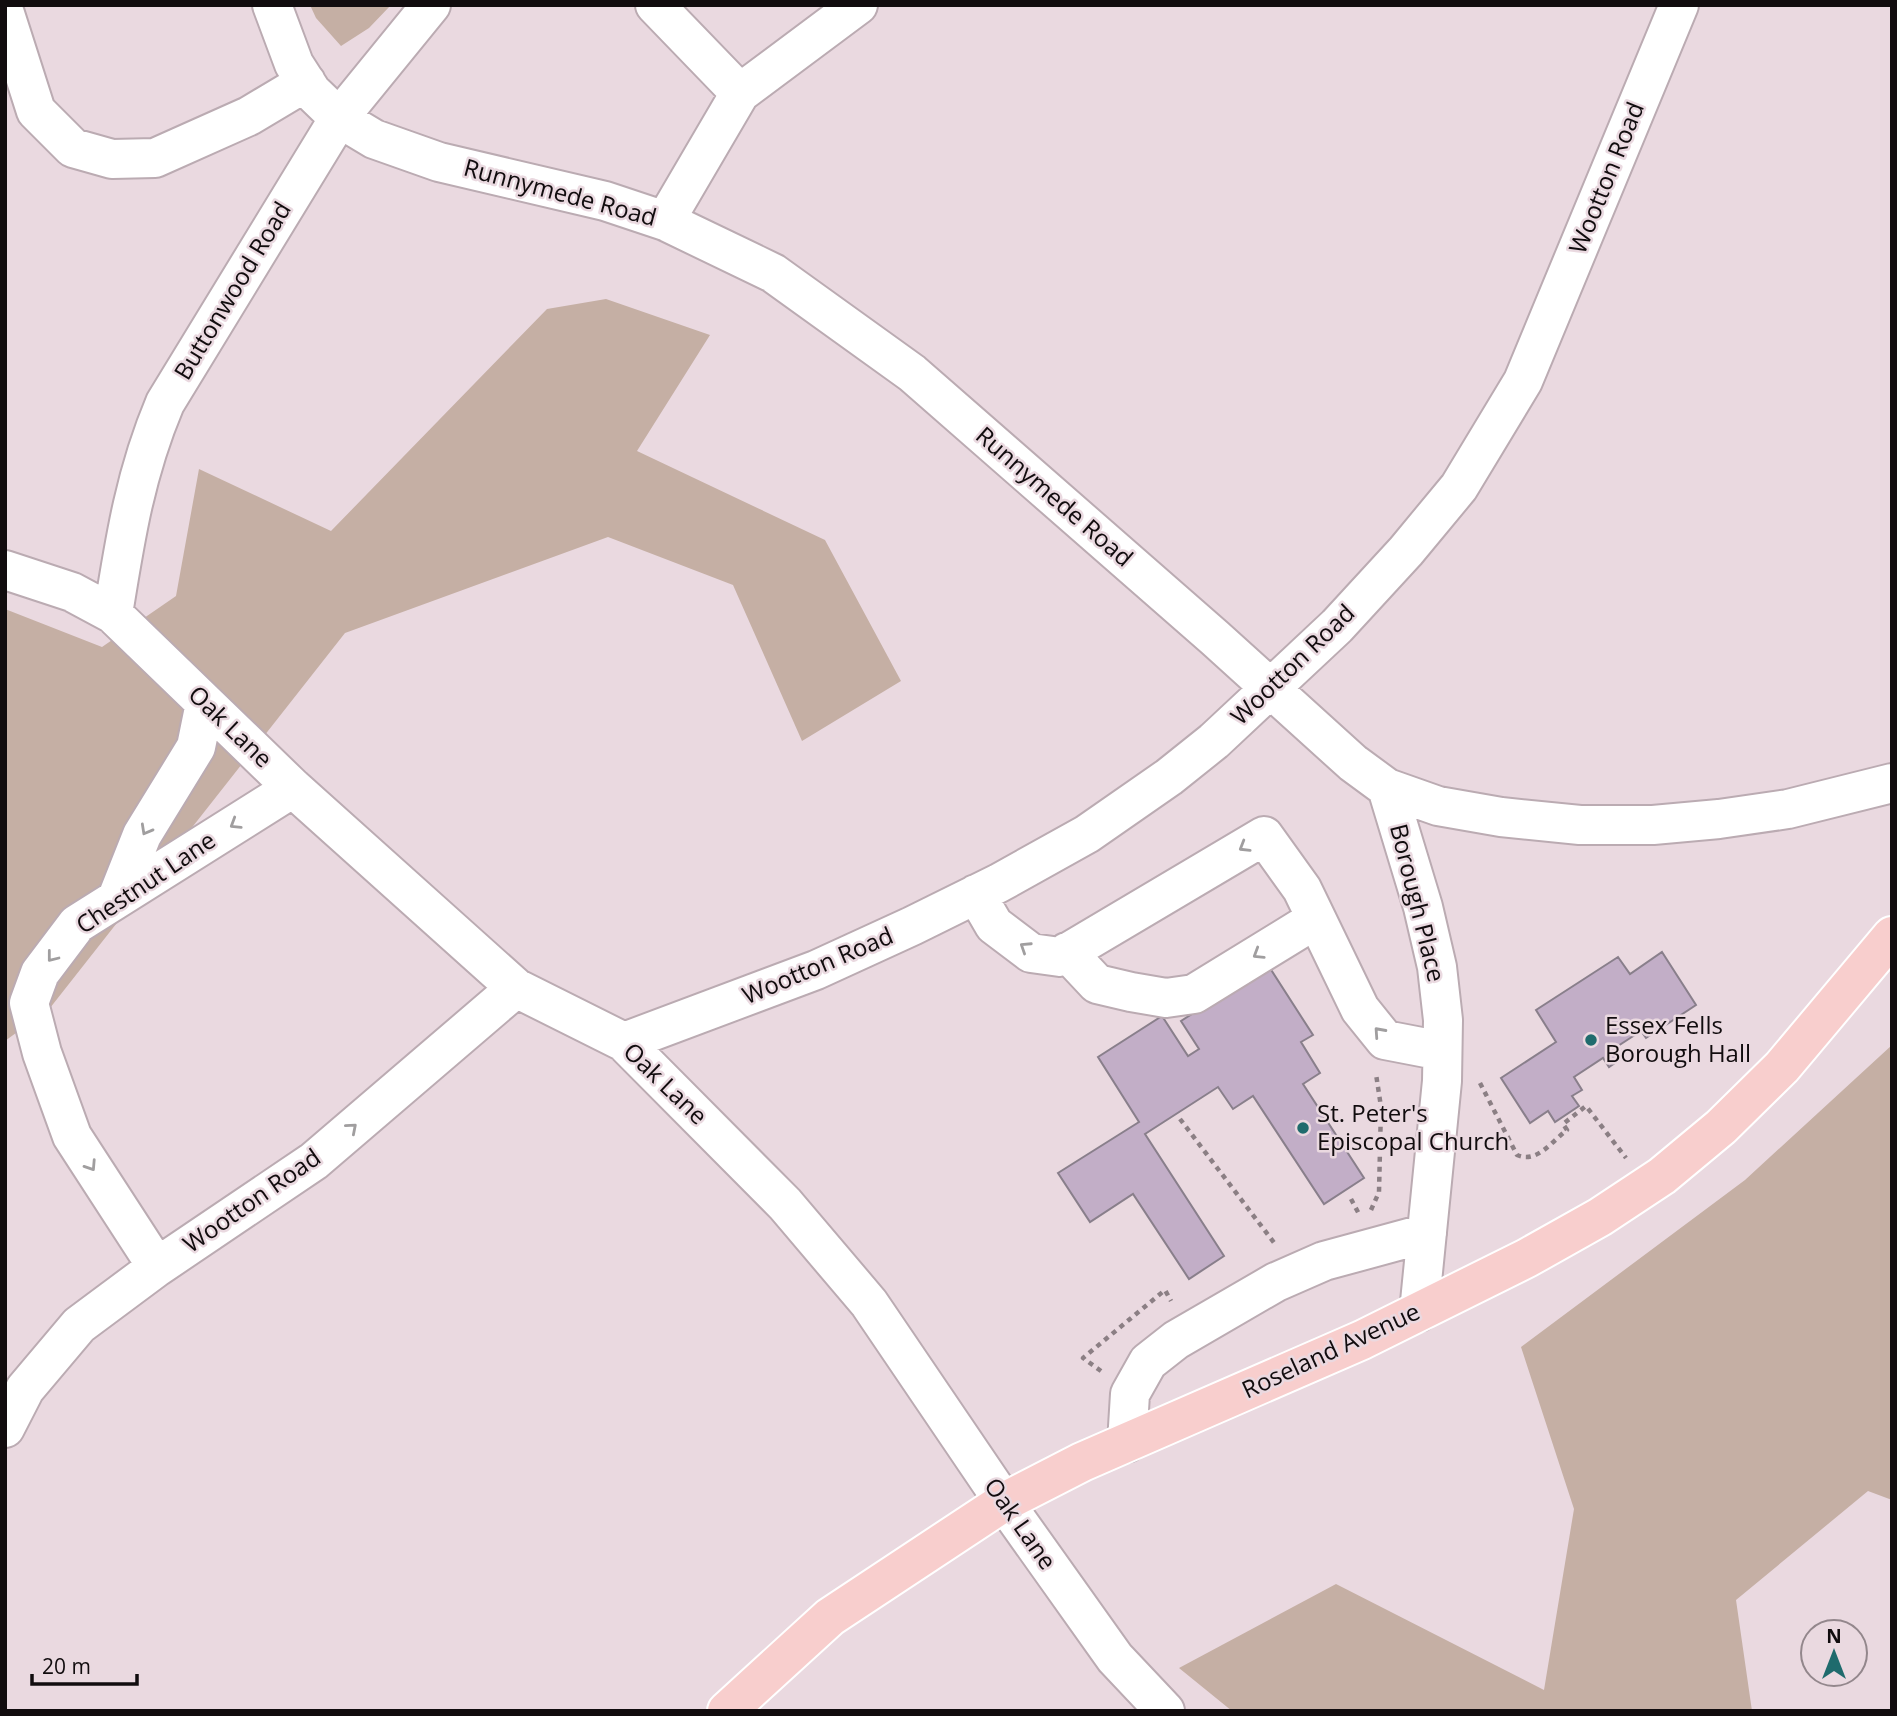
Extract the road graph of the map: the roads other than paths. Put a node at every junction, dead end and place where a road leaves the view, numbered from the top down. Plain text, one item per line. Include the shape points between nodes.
1 (272, 5) edge
2 (431, 5) edge
3 (654, 5) edge
4 (858, 5) edge
5 (1679, 5) edge
6 (5, 14) edge
7 (306, 82) junction
8 (740, 93) junction
9 (339, 117) junction
10 (665, 221) junction
11 (5, 570) edge
12 (113, 614) junction
13 (1269, 689) junction
14 (205, 703) junction
15 (1892, 783) edge
16 (293, 788) junction
17 (1387, 788) junction
18 (976, 894) junction
19 (117, 898) junction
20 (1316, 919) junction
21 (1892, 936) edge
22 (1067, 952) junction
23 (516, 988) junction
24 (624, 1042) junction
25 (1442, 1058) junction
26 (1427, 1233) junction
27 (157, 1267) junction
28 (1419, 1312) junction
29 (5, 1427) edge
30 (1127, 1443) junction
31 (1004, 1502) junction
32 (727, 1711) edge
33 (1165, 1711) edge

1 - 7 street, Runnymede Road via 294,64
2 - 9 street, Buttonwood Road
3 - 8 street
4 - 8 street
5 - 13 street, Wootton Road via 1523,381 1459,487 1337,626
6 - 7 street via 36,111 72,148 112,159 155,158 249,116
7 - 9 street, Runnymede Road
8 - 10 street
9 - 10 street, Runnymede Road via 374,139 439,162 605,201
9 - 12 street, Buttonwood Road via 165,403 137,480
10 - 13 street, Runnymede Road via 773,273 912,373
11 - 12 street, Oak Lane via 72,592
12 - 14 street, Oak Lane
13 - 17 street, Runnymede Road
13 - 18 street, Wootton Road via 1169,777 1087,834
14 - 16 street, Oak Lane
14 -> 19 street via 196,747 142,835
15 - 17 street, Runnymede Road via 1788,808 1653,825 1580,825 1500,817 1438,806
16 -> 19 street, Chestnut Lane
16 - 23 street, Oak Lane
17 - 25 street, Borough Place via 1437,967
22 -> 18 street via 1060,957 1031,953 994,925
18 - 24 street, Wootton Road via 816,970
19 -> 27 street, Chestnut Lane via 77,925 40,973 29,1003 72,1136
20 -> 22 street via 1194,994 1166,998 1097,984
20 -> 22 street via 1302,889 1264,836
25 -> 20 street via 1385,1040 1360,1009
21 - 28 main road, Roseland Avenue via 1782,1067 1721,1127 1601,1217
23 - 24 street, Oak Lane
27 -> 23 street, Wootton Road via 314,1161
24 - 31 street, Oak Lane via 785,1205 869,1303
25 - 26 street, Borough Place
26 - 28 street, Borough Place
26 - 30 street via 1324,1261 1276,1282 1176,1340 1148,1362 1130,1394
27 - 29 street, Wootton Road via 79,1325 25,1390
28 - 30 main road, Roseland Avenue
30 - 31 main road, Roseland Avenue
31 - 32 main road, Roseland Avenue via 830,1617
31 - 33 street, Oak Lane via 1115,1658

